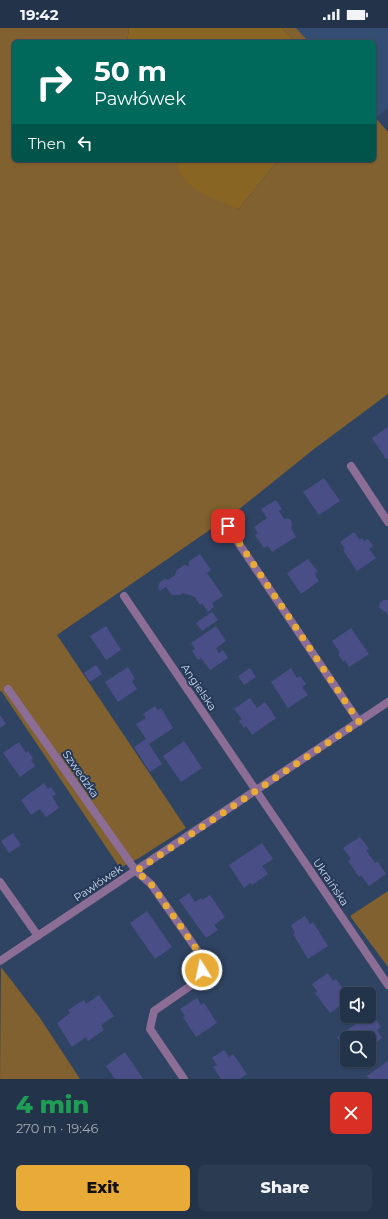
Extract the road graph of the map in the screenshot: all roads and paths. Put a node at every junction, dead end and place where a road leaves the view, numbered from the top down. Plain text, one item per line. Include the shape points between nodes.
1 (351, 466) dead end
2 (388, 522) edge
3 (228, 526) dead end
4 (124, 596) dead end
5 (8, 689) dead end
6 (388, 702) edge
7 (359, 722) junction
8 (256, 790) junction
9 (136, 871) junction
10 (0, 882) edge
11 (38, 936) junction
12 (0, 962) edge
13 (388, 985) edge
14 (184, 1079) edge

1 - 2 street
3 - 7 street
4 - 8 street, Angielska
5 - 9 street, Szwedzka
6 - 7 street, Pawłówek
7 - 8 street, Pawłówek
8 - 9 street, Pawłówek
8 - 13 street, Ukraińska
9 - 11 street, Pawłówek
9 - 14 street, Szwedzka via 151,884 202,957 202,970 196,982 154,1011 150,1029
10 - 11 street
11 - 12 street, Pawłówek

